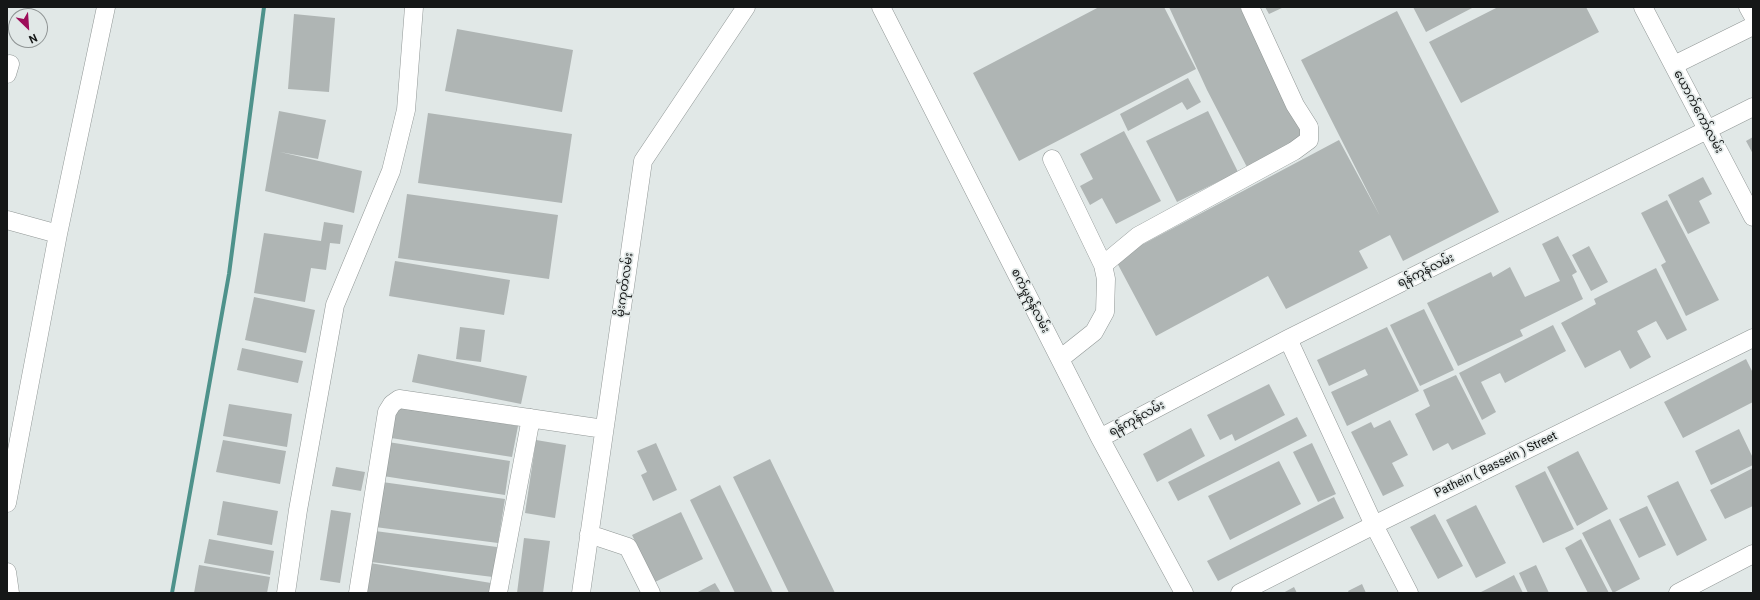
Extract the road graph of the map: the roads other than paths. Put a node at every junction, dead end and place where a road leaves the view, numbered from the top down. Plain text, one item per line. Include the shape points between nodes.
1 (106, 7) edge
2 (414, 7) edge
3 (746, 7) edge
4 (881, 7) edge
5 (1250, 7) edge
6 (1643, 7) edge
7 (1748, 7) edge
8 (1753, 16) edge
9 (1753, 26) edge
10 (1674, 65) junction
11 (1753, 107) edge
12 (1708, 131) junction
13 (1052, 159) dead end
14 (1753, 217) edge
15 (7, 220) edge
16 (58, 234) junction
17 (1103, 265) junction
18 (1753, 338) edge
19 (1288, 339) junction
20 (1060, 359) junction
21 (531, 418) junction
22 (604, 429) junction
23 (1100, 438) junction
24 (7, 503) edge
25 (1374, 525) junction
26 (589, 534) junction
27 (1753, 554) edge
28 (7, 572) edge
29 (10, 593) edge
30 (286, 593) edge
31 (358, 593) edge
32 (498, 593) edge
33 (581, 593) edge
34 (651, 593) edge
35 (1184, 593) edge
36 (1240, 593) edge
37 (1409, 593) edge
38 (1678, 593) edge

1 - 16 street
2 - 30 street via 406,110 390,171 335,305 298,510
3 - 22 street, မိုးကုတ်လမ်း via 643,161
4 - 20 street, စက်မှုဇုန်လမ်း
5 - 17 street via 1295,105 1310,127 1309,140 1294,151 1138,236
6 - 10 street, ယောက်ကော်လမ်း
7 - 8 street
9 - 10 street
10 - 12 street, ယောက်ကော်လမ်း
11 - 12 street, ရန်ကုန်လမ်း
12 - 14 street, ယောက်ကော်လမ်း
12 - 19 street, ရန်ကုန်လမ်း
13 - 17 street
15 - 16 street
16 - 24 street
17 - 20 street via 1106,280 1105,312 1094,332
18 - 25 street, Pathein ( Bassein ) Street
19 - 23 street, ရန်ကုန်လမ်း
19 - 25 street
20 - 23 street, စက်မှုဇုန်လမ်း
21 - 22 street
21 - 31 street via 399,399 392,404 387,412
21 - 32 street
22 - 26 street, မိုးကုတ်လမ်း
23 - 35 street, စက်မှုဇုန်လမ်း
25 - 36 street, Pathein ( Bassein ) Street
25 - 37 street
26 - 33 street, မိုးကုတ်လမ်း
26 - 34 street via 628,547
27 - 38 street
28 - 29 street

